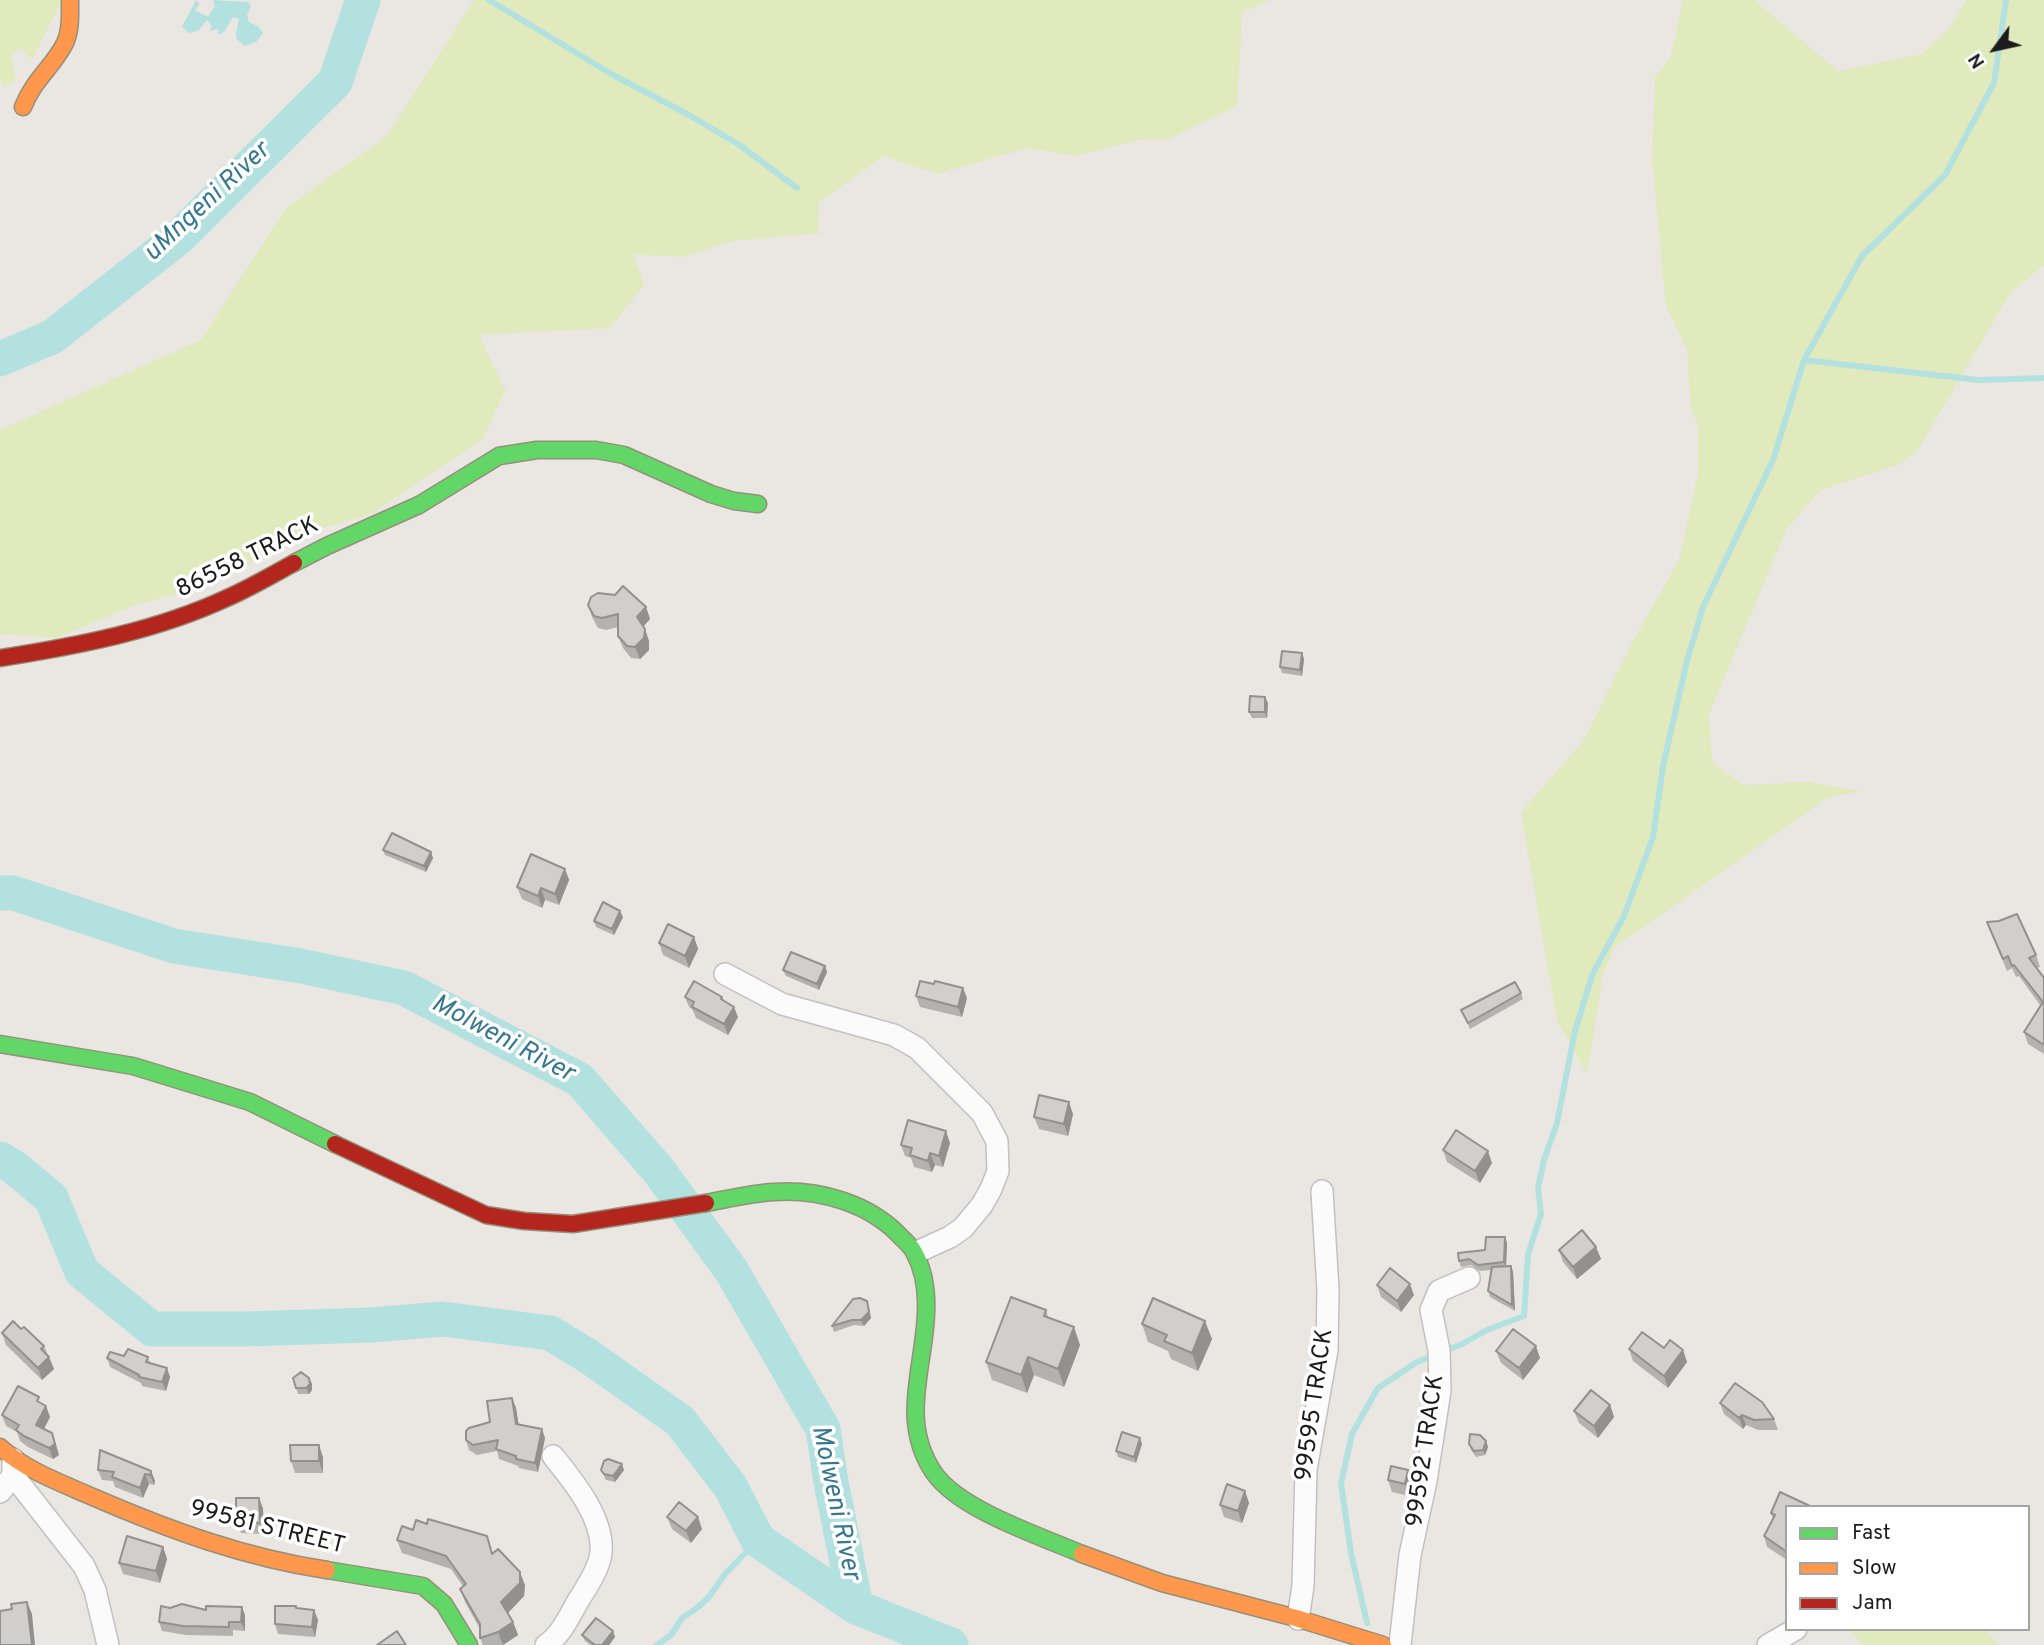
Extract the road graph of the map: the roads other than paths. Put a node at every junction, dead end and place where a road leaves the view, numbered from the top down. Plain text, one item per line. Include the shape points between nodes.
1 (70, 0) edge
2 (23, 107) dead end
3 (758, 504) dead end
4 (0, 658) edge
5 (725, 974) dead end
6 (0, 1044) edge
7 (1322, 1191) dead end
8 (917, 1252) junction
9 (1469, 1278) dead end
10 (553, 1456) dead end
11 (7, 1468) edge
12 (1298, 1619) junction
13 (1792, 1631) edge
14 (108, 1645) edge
15 (469, 1645) edge
16 (546, 1645) edge
17 (1383, 1645) edge
18 (1400, 1645) edge
19 (1768, 1645) edge

1 - 2 street via 65,43 30,89
3 - 4 street, 86558 TRACK via 712,494 624,456 596,450 548,449 499,456 419,505 183,617 57,649
5 - 8 street via 782,1004 894,1035 917,1048 982,1113 997,1141 998,1171 982,1206 963,1228
6 - 8 street via 133,1066 250,1102 486,1214 573,1224 793,1192 849,1201 888,1223
7 - 12 street, 99595 TRACK via 1327,1350 1306,1470
8 - 12 street via 928,1306 914,1407 921,1453 936,1476 1009,1523 1119,1568
9 - 18 street, 99592 TRACK via 1439,1291 1432,1310 1440,1391 1410,1555
10 - 16 street via 578,1488 601,1533 601,1555 566,1621
11 - 14 street via 84,1566 95,1590
11 - 15 street, 99581 STREET via 221,1546 297,1565 422,1586 447,1608
12 - 17 street
13 - 19 street

